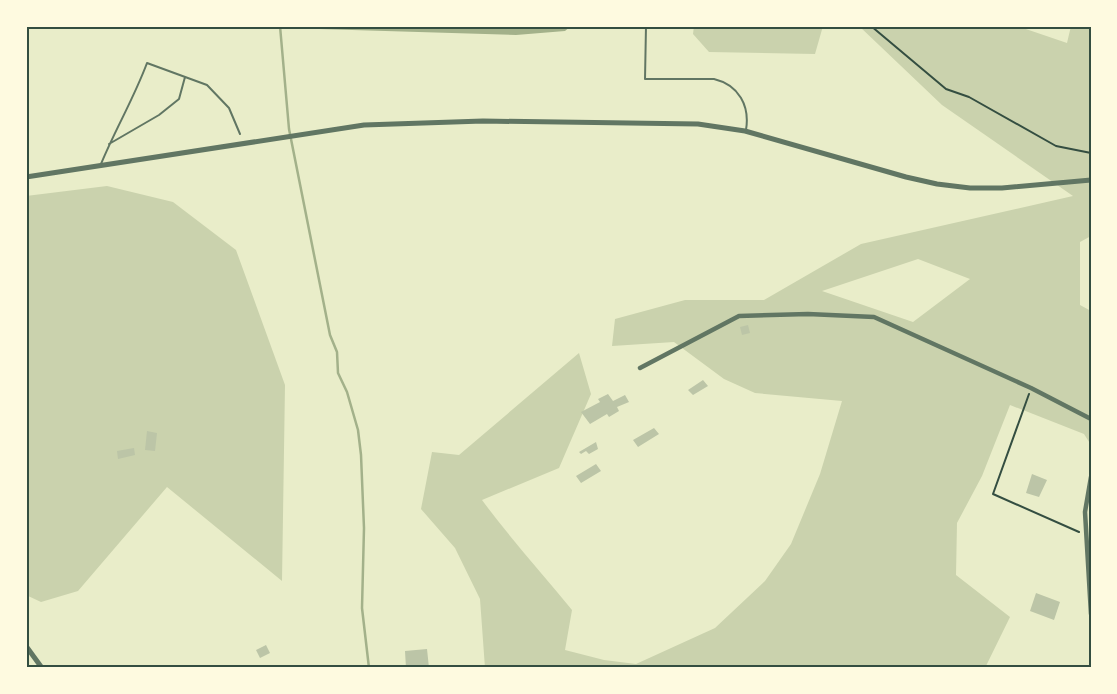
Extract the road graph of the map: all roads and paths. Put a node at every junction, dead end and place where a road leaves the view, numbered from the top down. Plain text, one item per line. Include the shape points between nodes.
1 (646, 26) edge
2 (871, 26) edge
3 (186, 77) junction
4 (745, 131) junction
5 (240, 134) dead end
6 (109, 144) junction
7 (1091, 153) edge
8 (100, 166) junction
9 (26, 177) edge
10 (1091, 180) edge
11 (640, 368) dead end
12 (1031, 388) junction
13 (1091, 418) edge
14 (1091, 477) edge
15 (1086, 535) junction
16 (1091, 614) edge
17 (26, 646) edge
18 (42, 668) edge

1 - 4 lane via 645,79 725,81 742,99 748,116
2 - 7 path via 946,89 969,97 1056,146
3 - 5 lane via 207,85 229,108
3 - 6 lane via 179,99
3 - 6 lane via 148,63
4 - 8 street via 689,124 493,121 364,126
4 - 10 street via 937,184 1002,188
6 - 8 lane
8 - 9 street
11 - 12 street via 739,316 864,316 874,317
12 - 13 street
12 - 15 path via 993,494
14 - 15 street via 1085,512
15 - 16 street
17 - 18 street

